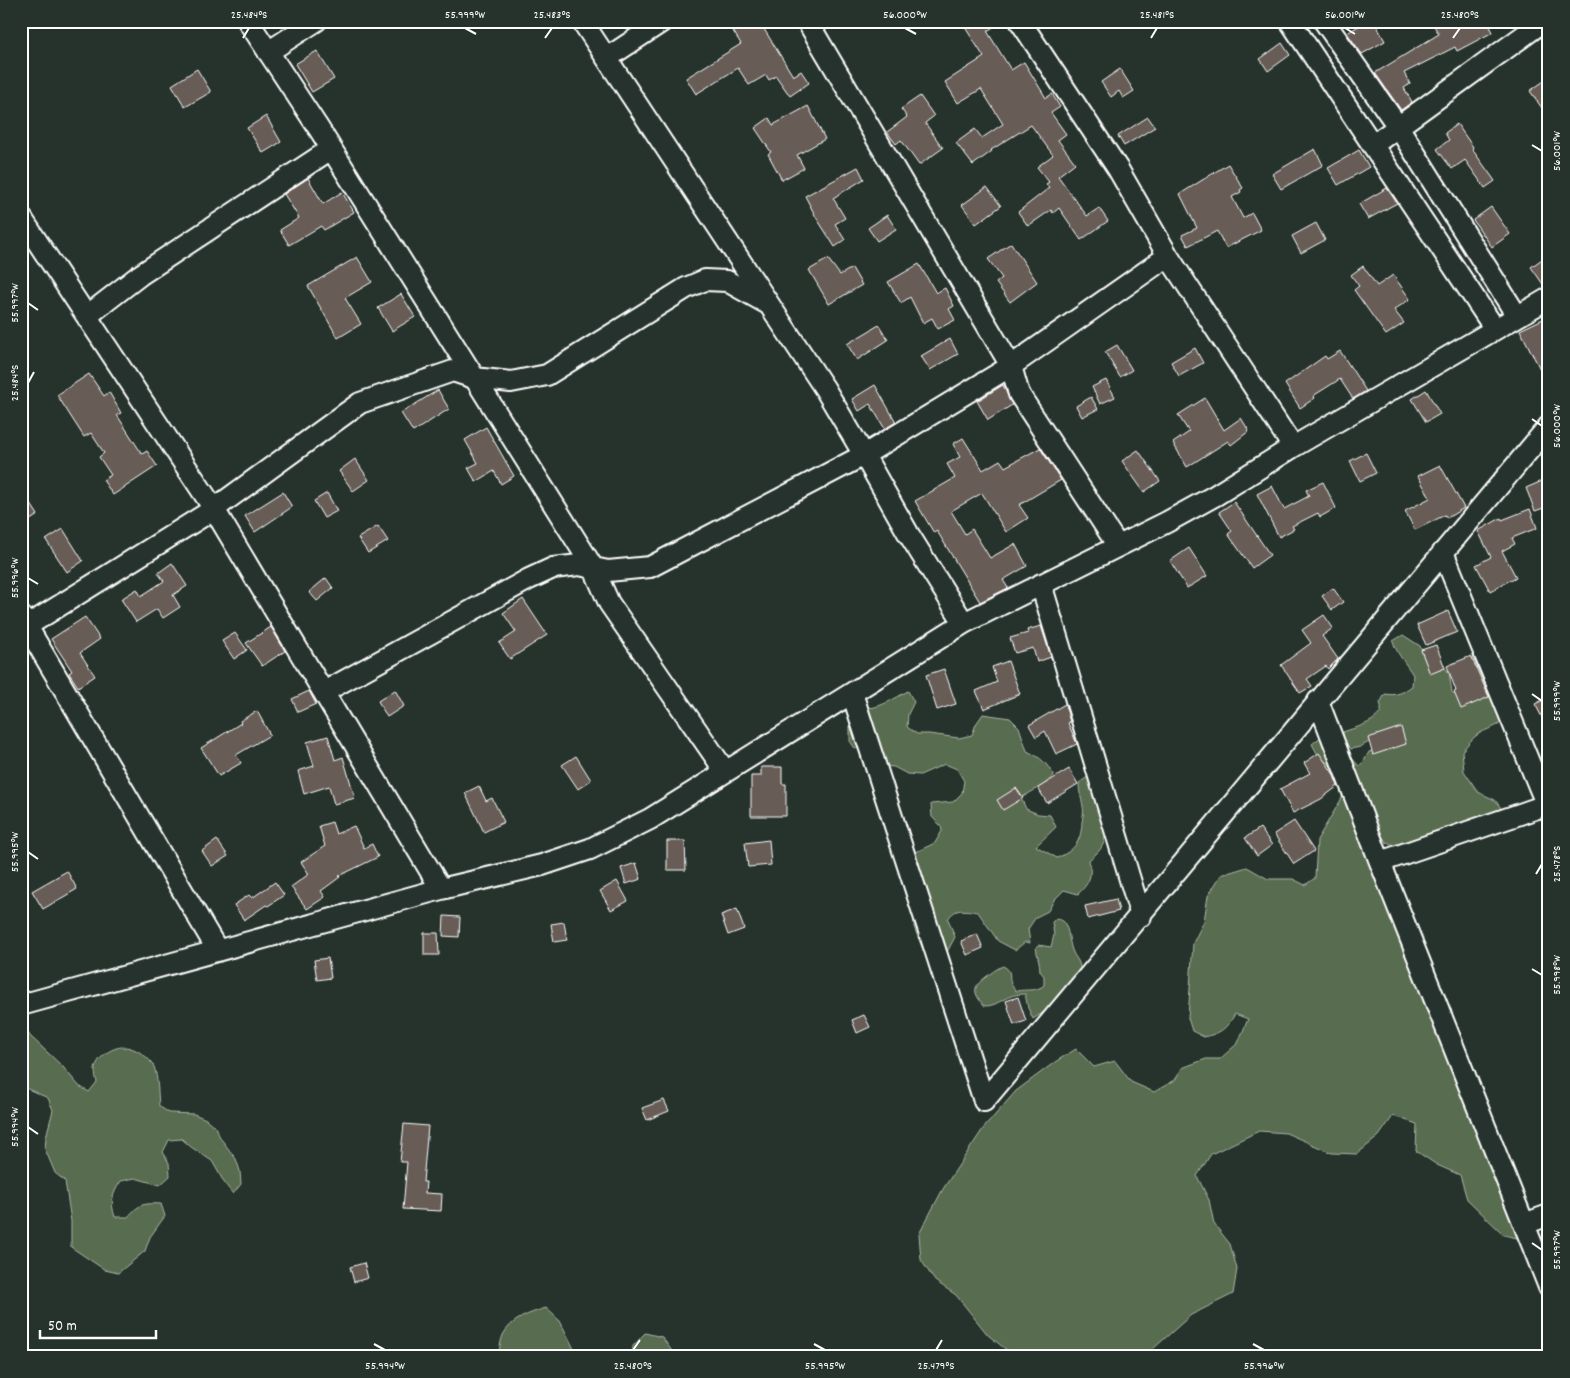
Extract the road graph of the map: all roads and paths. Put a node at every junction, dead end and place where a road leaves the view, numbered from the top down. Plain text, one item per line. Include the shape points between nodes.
1 (248, 21) edge
2 (316, 21) edge
3 (582, 21) edge
4 (663, 21) edge
5 (807, 21) edge
6 (1020, 21) edge
7 (1290, 21) edge
8 (1324, 21) edge
9 (1544, 21) edge
10 (268, 52) junction
11 (607, 58) junction
12 (1399, 128) junction
13 (1374, 145) junction
14 (331, 149) junction
15 (21, 217) edge
16 (1168, 256) junction
17 (1549, 298) edge
18 (768, 304) junction
19 (87, 316) junction
20 (1517, 316) junction
21 (1495, 329) junction
22 (1011, 366) junction
23 (474, 378) junction
24 (1549, 426) edge
25 (1293, 447) junction
26 (864, 455) junction
27 (214, 509) junction
28 (1118, 546) junction
29 (1443, 552) junction
30 (594, 569) junction
31 (1041, 584) junction
32 (24, 621) edge
33 (964, 623) junction
34 (324, 692) junction
35 (852, 693) junction
36 (1318, 701) junction
37 (725, 771) junction
38 (1548, 806) edge
39 (1380, 862) junction
40 (441, 889) junction
41 (1140, 916) junction
42 (218, 951) junction
43 (21, 1005) edge
44 (1549, 1215) edge
45 (1524, 1224) junction
46 (1549, 1287) edge

1 - 10 street
2 - 10 street
3 - 11 street
4 - 11 street
5 - 22 street
6 - 16 street via 1118,169
7 - 13 street
8 - 12 street
9 - 12 street
10 - 14 street
11 - 18 street
12 - 13 street
12 - 20 street
13 - 21 street
14 - 19 street via 140,275
14 - 23 street
15 - 19 street
16 - 22 street
16 - 25 street
17 - 20 street
18 - 23 street via 727,281 705,280 686,288 547,375 511,382
18 - 26 street
19 - 27 street
20 - 21 street
21 - 25 street
22 - 26 street
22 - 28 street via 1019,394
23 - 27 street via 453,371 360,403
23 - 30 street
24 - 29 street
25 - 28 street via 1216,495
26 - 30 street via 650,567
26 - 33 street
27 - 32 street
27 - 34 street
28 - 31 street
29 - 36 street
29 - 38 street
30 - 34 street via 579,565 554,568 529,579
30 - 37 street via 609,603
31 - 33 street
31 - 41 street
32 - 42 street
33 - 35 street
34 - 40 street
35 - 37 street
35 - 41 street via 984,1101
36 - 39 street
36 - 41 street
37 - 40 street via 650,819 590,849 542,865
38 - 39 street
39 - 45 street
40 - 42 street
42 - 43 street
44 - 45 street
45 - 46 street

